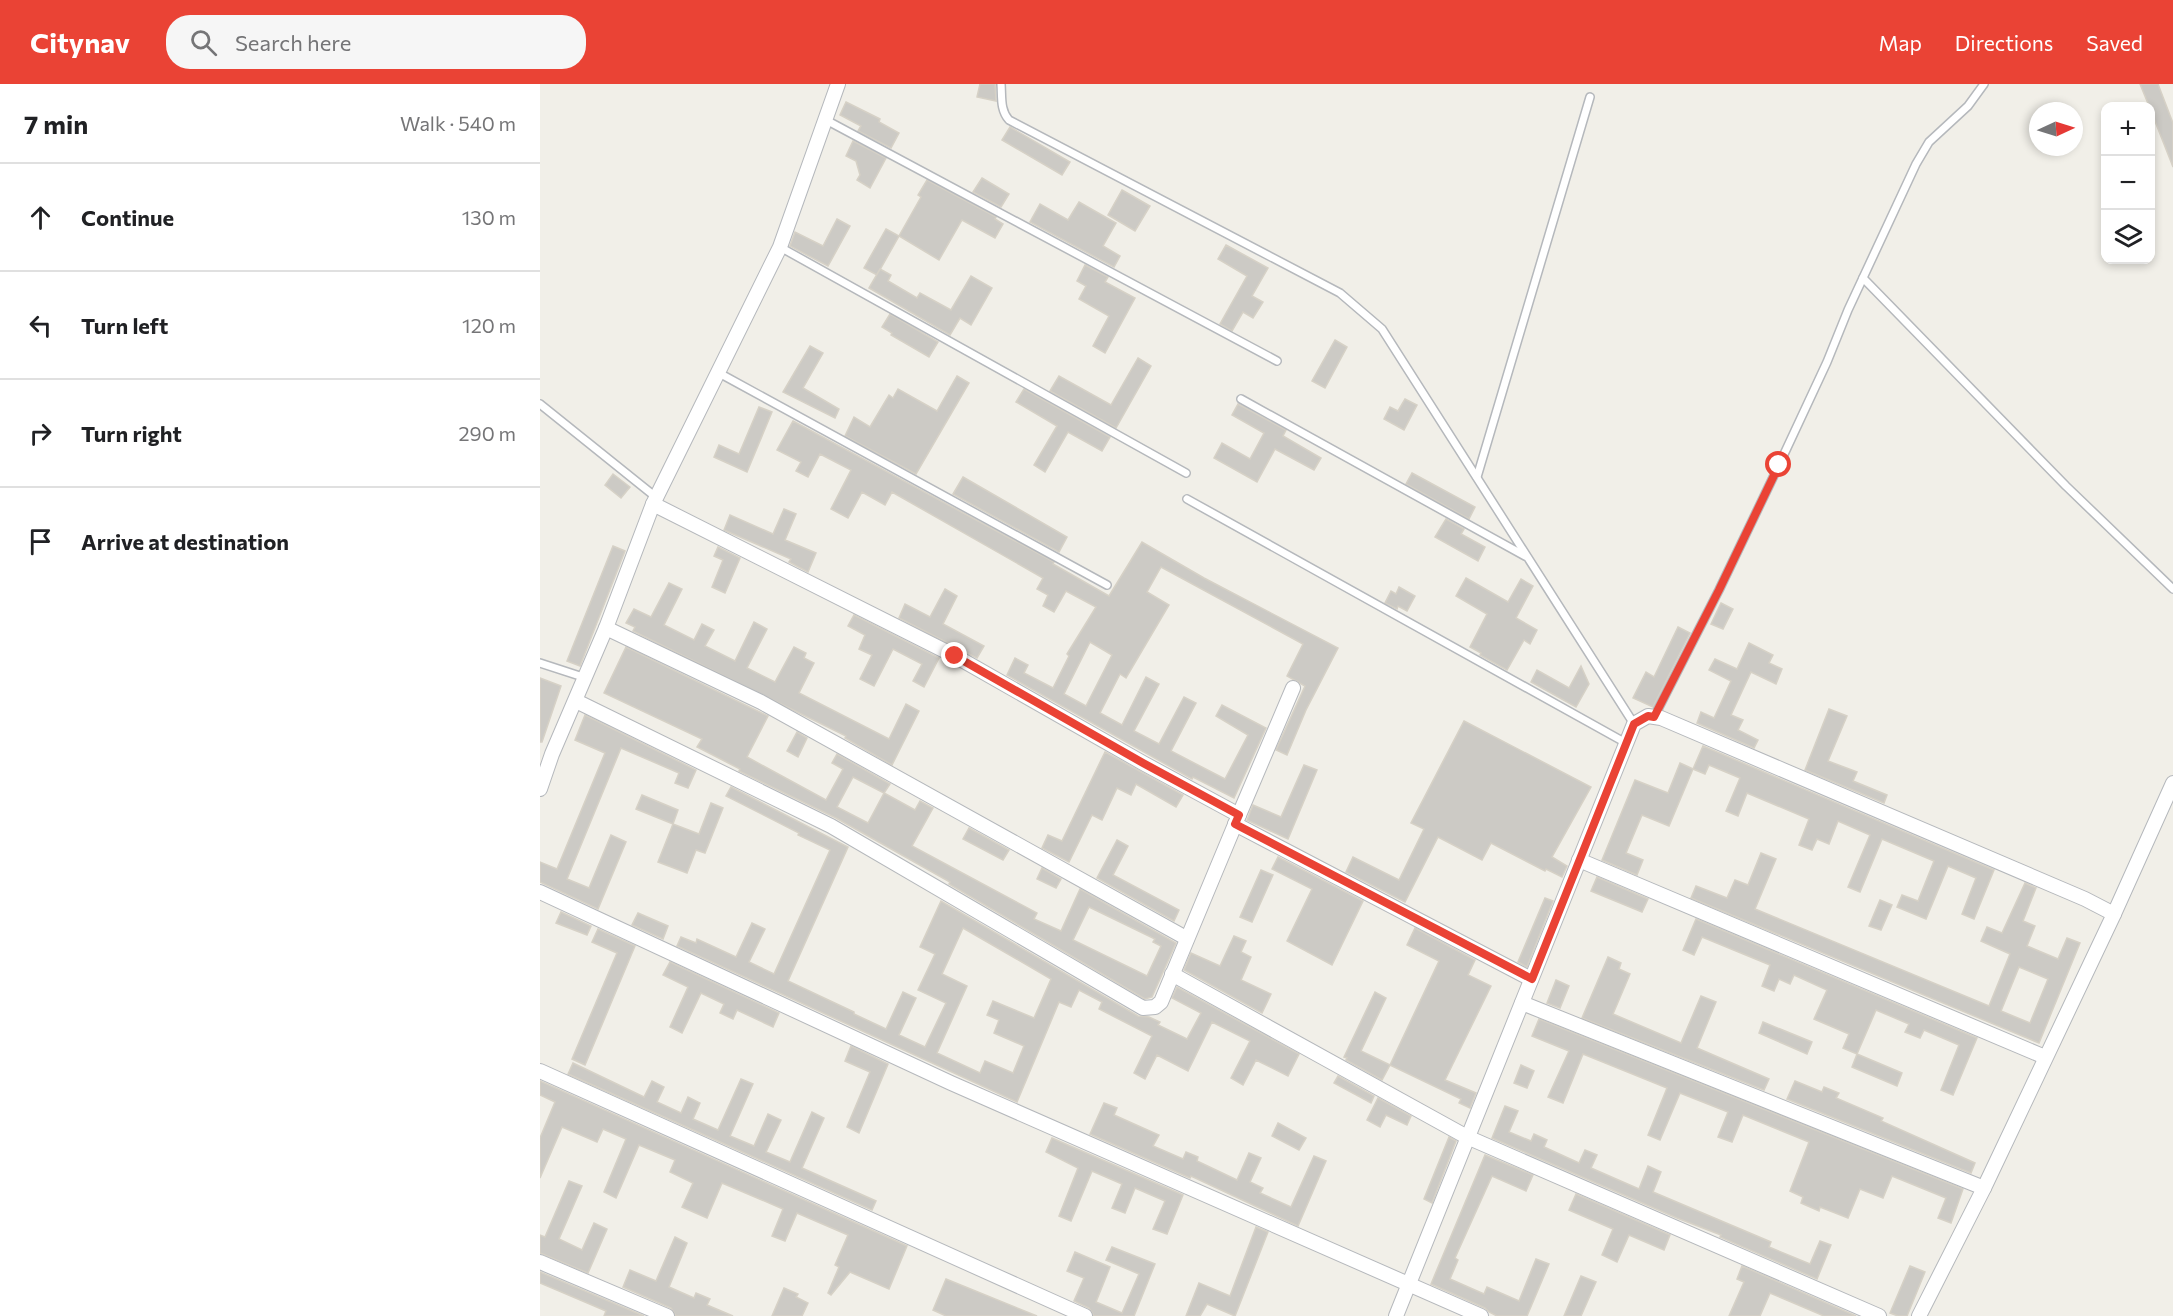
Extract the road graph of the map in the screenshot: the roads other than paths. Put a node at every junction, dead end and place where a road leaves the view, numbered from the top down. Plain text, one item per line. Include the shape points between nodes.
1 (838, 84) edge
2 (1001, 84) edge
3 (1984, 84) edge
4 (1590, 97) dead end
5 (826, 120) junction
6 (780, 248) junction
7 (1863, 278) junction
8 (1277, 361) dead end
9 (719, 373) junction
10 (1241, 399) dead end
11 (540, 404) edge
12 (1186, 473) dead end
13 (1476, 477) junction
14 (1187, 499) dead end
15 (655, 501) junction
16 (1528, 558) junction
17 (1107, 585) dead end
18 (2173, 589) edge
19 (606, 628) junction
20 (540, 663) edge
21 (586, 678) junction
22 (1293, 688) dead end
23 (576, 701) junction
24 (1654, 717) junction
25 (1634, 724) junction
26 (1626, 743) junction
27 (2173, 783) edge
28 (540, 789) edge
29 (1237, 819) junction
30 (1579, 860) junction
31 (540, 892) edge
32 (2114, 914) junction
33 (1186, 938) junction
34 (1172, 974) junction
35 (1532, 979) junction
36 (1522, 1003) junction
37 (2045, 1057) junction
38 (540, 1071) edge
39 (1467, 1137) junction
40 (1984, 1188) junction
41 (540, 1262) edge
42 (1408, 1285) junction
43 (667, 1316) edge
44 (1085, 1316) edge
45 (1396, 1316) edge
46 (1481, 1316) edge
47 (1879, 1316) edge
48 (1919, 1316) edge

1 - 5 street
2 - 13 lane via 1002,107 1009,120 1340,293 1382,329
3 - 7 lane via 1968,106 1929,142
4 - 13 lane
5 - 6 street
5 - 8 lane
6 - 9 street
6 - 12 lane
7 - 18 lane via 2066,486
7 - 24 lane via 1769,486
9 - 15 street
9 - 17 lane
10 - 16 lane
11 - 15 lane
13 - 16 lane
14 - 26 lane
15 - 19 street
15 - 29 street via 955,656
16 - 25 lane
19 - 21 street
19 - 33 street via 761,702
20 - 21 lane
21 - 23 street
22 - 29 street
23 - 28 street
23 - 34 street via 831,826 1138,1006 1155,1007 1161,1002
24 - 25 street
24 - 32 street
25 - 26 street
26 - 30 street
27 - 32 street
29 - 33 street
29 - 35 street
30 - 35 street
30 - 37 street
31 - 42 street via 951,1083
32 - 37 street
33 - 34 street
34 - 39 street
35 - 36 street
36 - 39 street
36 - 40 street
37 - 40 street
38 - 44 street
39 - 42 street
39 - 47 street
40 - 48 street
41 - 43 street
42 - 45 street
42 - 46 street

